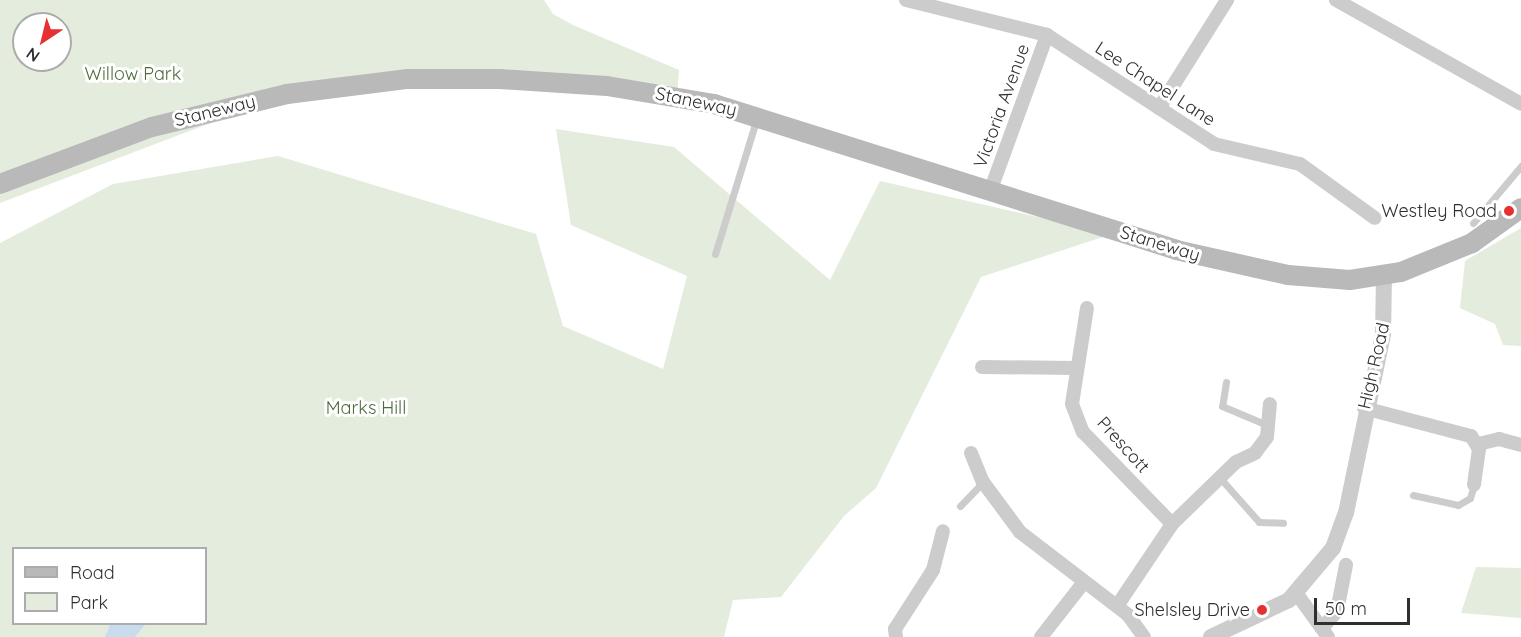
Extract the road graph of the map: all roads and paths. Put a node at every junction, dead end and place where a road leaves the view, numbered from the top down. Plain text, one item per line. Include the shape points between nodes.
1 (906, 0) edge
2 (1227, 0) edge
3 (1336, 0) edge
4 (1047, 35) junction
5 (1521, 104) edge
6 (1159, 108) junction
7 (758, 115) junction
8 (1521, 166) edge
9 (0, 184) edge
10 (991, 189) junction
11 (1519, 207) edge
12 (1375, 218) dead end
13 (1473, 223) dead end
14 (716, 254) dead end
15 (1384, 276) junction
16 (1087, 308) dead end
17 (982, 367) dead end
18 (1075, 368) junction
19 (1226, 382) dead end
20 (1270, 404) dead end
21 (1364, 408) junction
22 (1267, 425) junction
23 (1478, 444) junction
24 (1521, 445) edge
25 (971, 453) dead end
26 (1221, 479) junction
27 (983, 482) junction
28 (1474, 485) joint
29 (1413, 495) dead end
30 (960, 506) dead end
31 (1283, 523) dead end
32 (1172, 524) junction
33 (943, 531) dead end
34 (1346, 565) dead end
35 (1084, 582) junction
36 (1297, 594) junction
37 (1117, 606) junction
38 (1325, 631) edge
39 (896, 637) edge
40 (1041, 637) edge
41 (1144, 637) edge
42 (1211, 637) edge

1 - 4 street, Lee Chapel Lane
2 - 6 street
3 - 5 street
4 - 6 street, Lee Chapel Lane
4 - 10 street, Victoria Avenue
6 - 12 street, Lee Chapel Lane via 1214,144 1300,164
7 - 9 main road, Staneway via 665,95 571,83 408,79 340,85 152,127
7 - 10 main road, Staneway
7 - 14 lane
8 - 13 lane
10 - 15 main road, Staneway via 1234,266 1324,279
11 - 15 main road via 1444,256
15 - 21 street, High Road via 1385,321
16 - 18 street, Prescott
17 - 18 street
18 - 32 street, Prescott via 1072,404 1083,432
19 - 22 lane via 1222,406
20 - 22 street
21 - 23 street via 1459,430
21 - 36 street, High Road via 1343,525 1321,568
22 - 26 street via 1267,437 1255,453
23 - 24 street via 1499,439
23 - 28 street
25 - 27 street
26 - 31 lane via 1259,522
26 - 32 street
27 - 30 lane
27 - 35 street via 1020,532
28 - 29 lane via 1470,498 1458,505
32 - 37 street
33 - 39 street via 933,570 895,629
34 - 38 street via 1337,611
35 - 37 street
35 - 40 street
36 - 38 street
36 - 42 street, High Road via 1263,617
37 - 41 street

